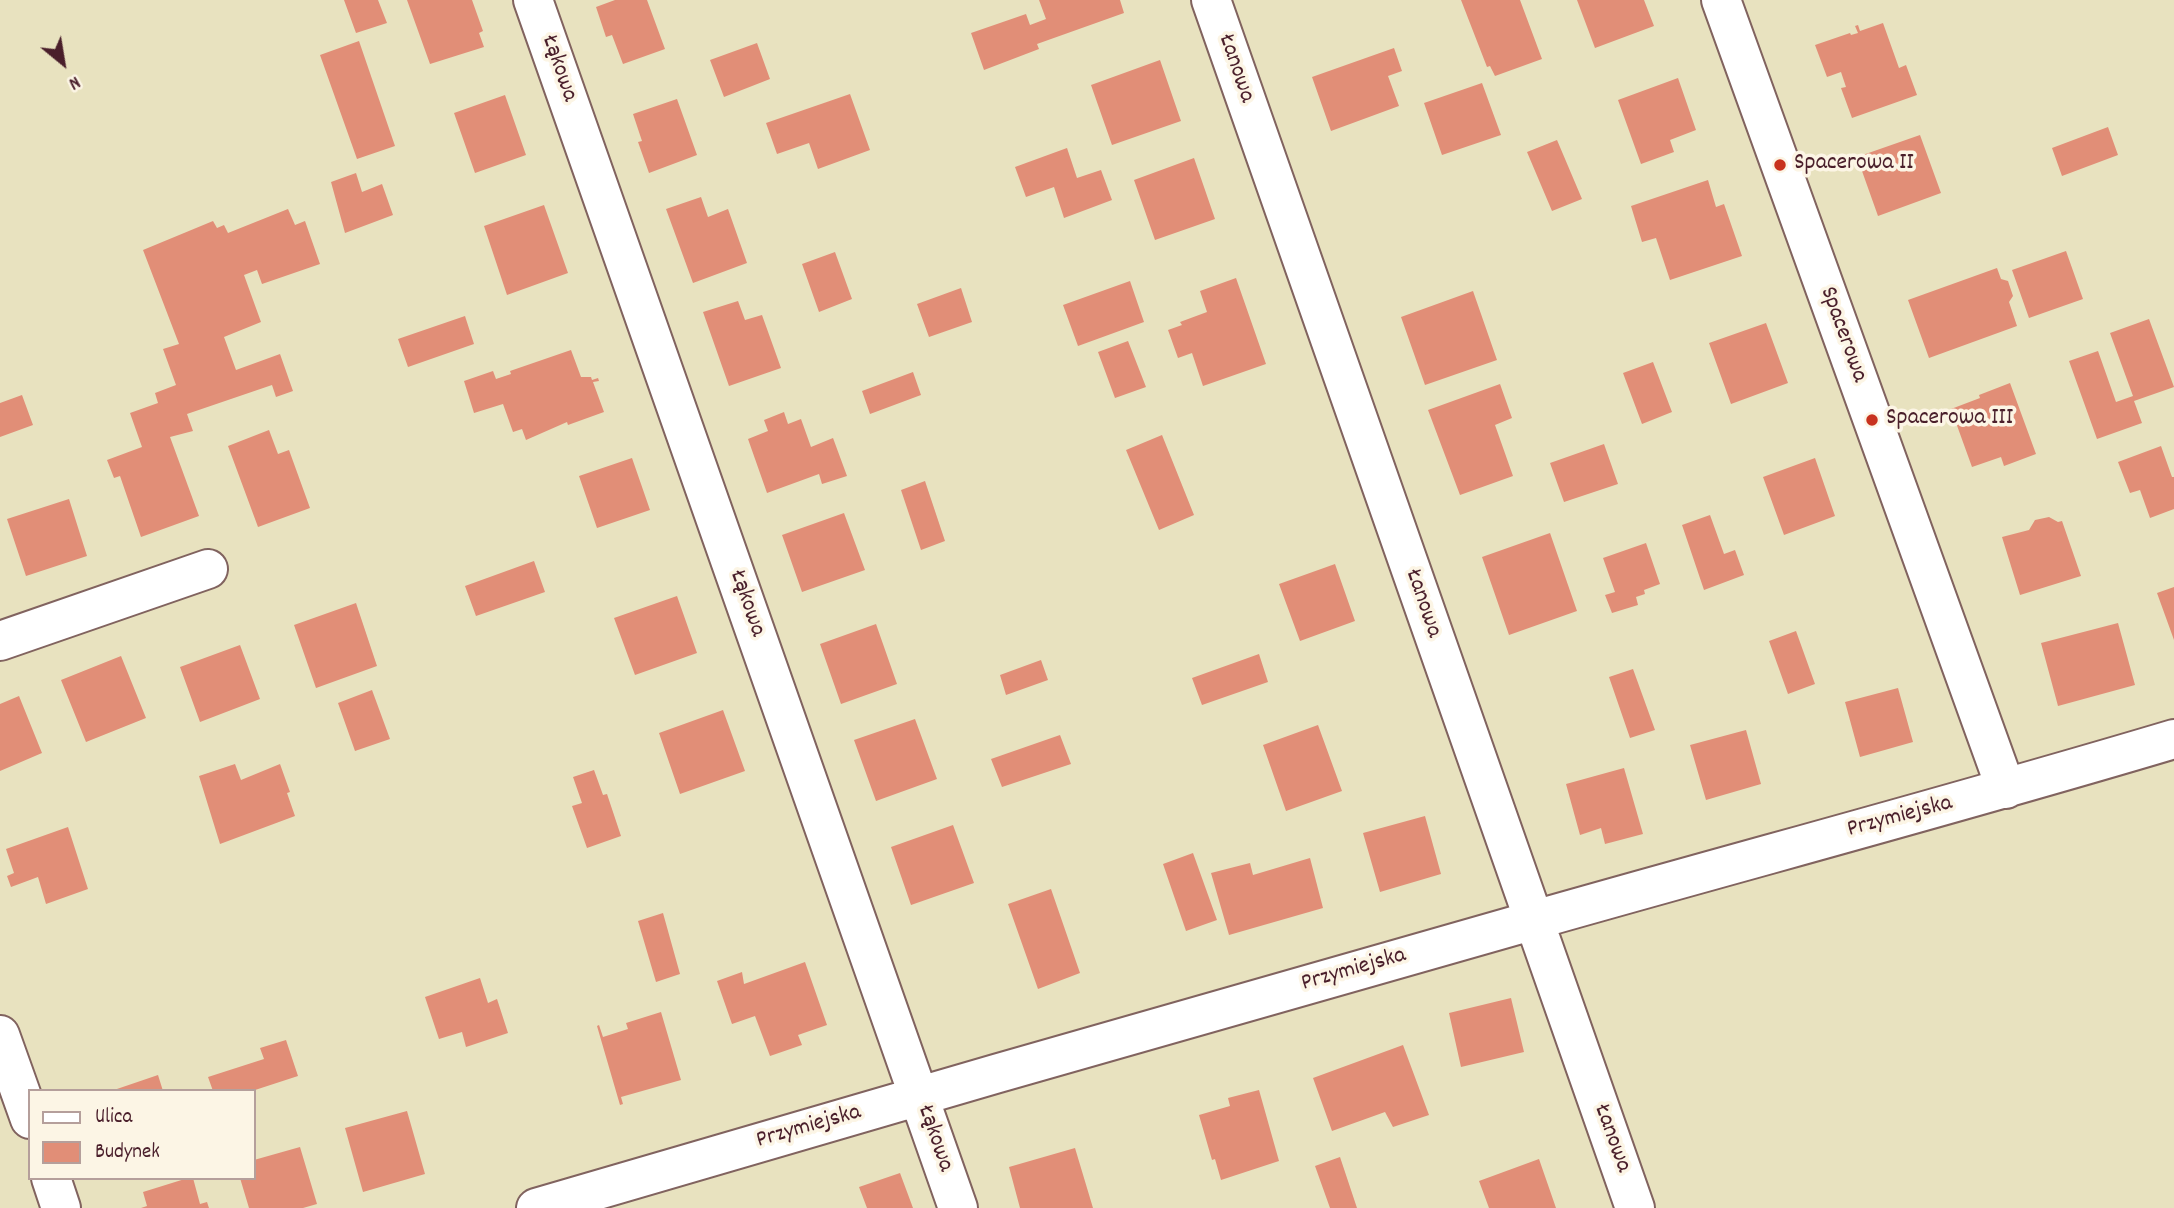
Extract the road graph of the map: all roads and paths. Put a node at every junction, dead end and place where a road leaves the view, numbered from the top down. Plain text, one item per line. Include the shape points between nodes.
1 (533, 0) edge
2 (1211, 0) edge
3 (1721, 0) edge
4 (208, 569) dead end
5 (0, 641) edge
6 (2174, 739) edge
7 (2006, 789) junction
8 (1533, 920) junction
9 (0, 1035) edge
10 (919, 1096) junction
11 (28, 1113) edge
12 (52, 1180) edge
13 (61, 1208) edge
14 (536, 1208) edge
15 (958, 1208) edge
16 (1636, 1208) edge

1 - 10 street, Łąkowa
2 - 8 street, Łanowa
3 - 7 street, Spacerowa
4 - 5 street
6 - 7 street, Przymiejska
7 - 8 street, Przymiejska
8 - 10 street, Przymiejska
8 - 16 street, Łanowa
9 - 11 street
10 - 14 street, Przymiejska
10 - 15 street, Łąkowa
12 - 13 street

